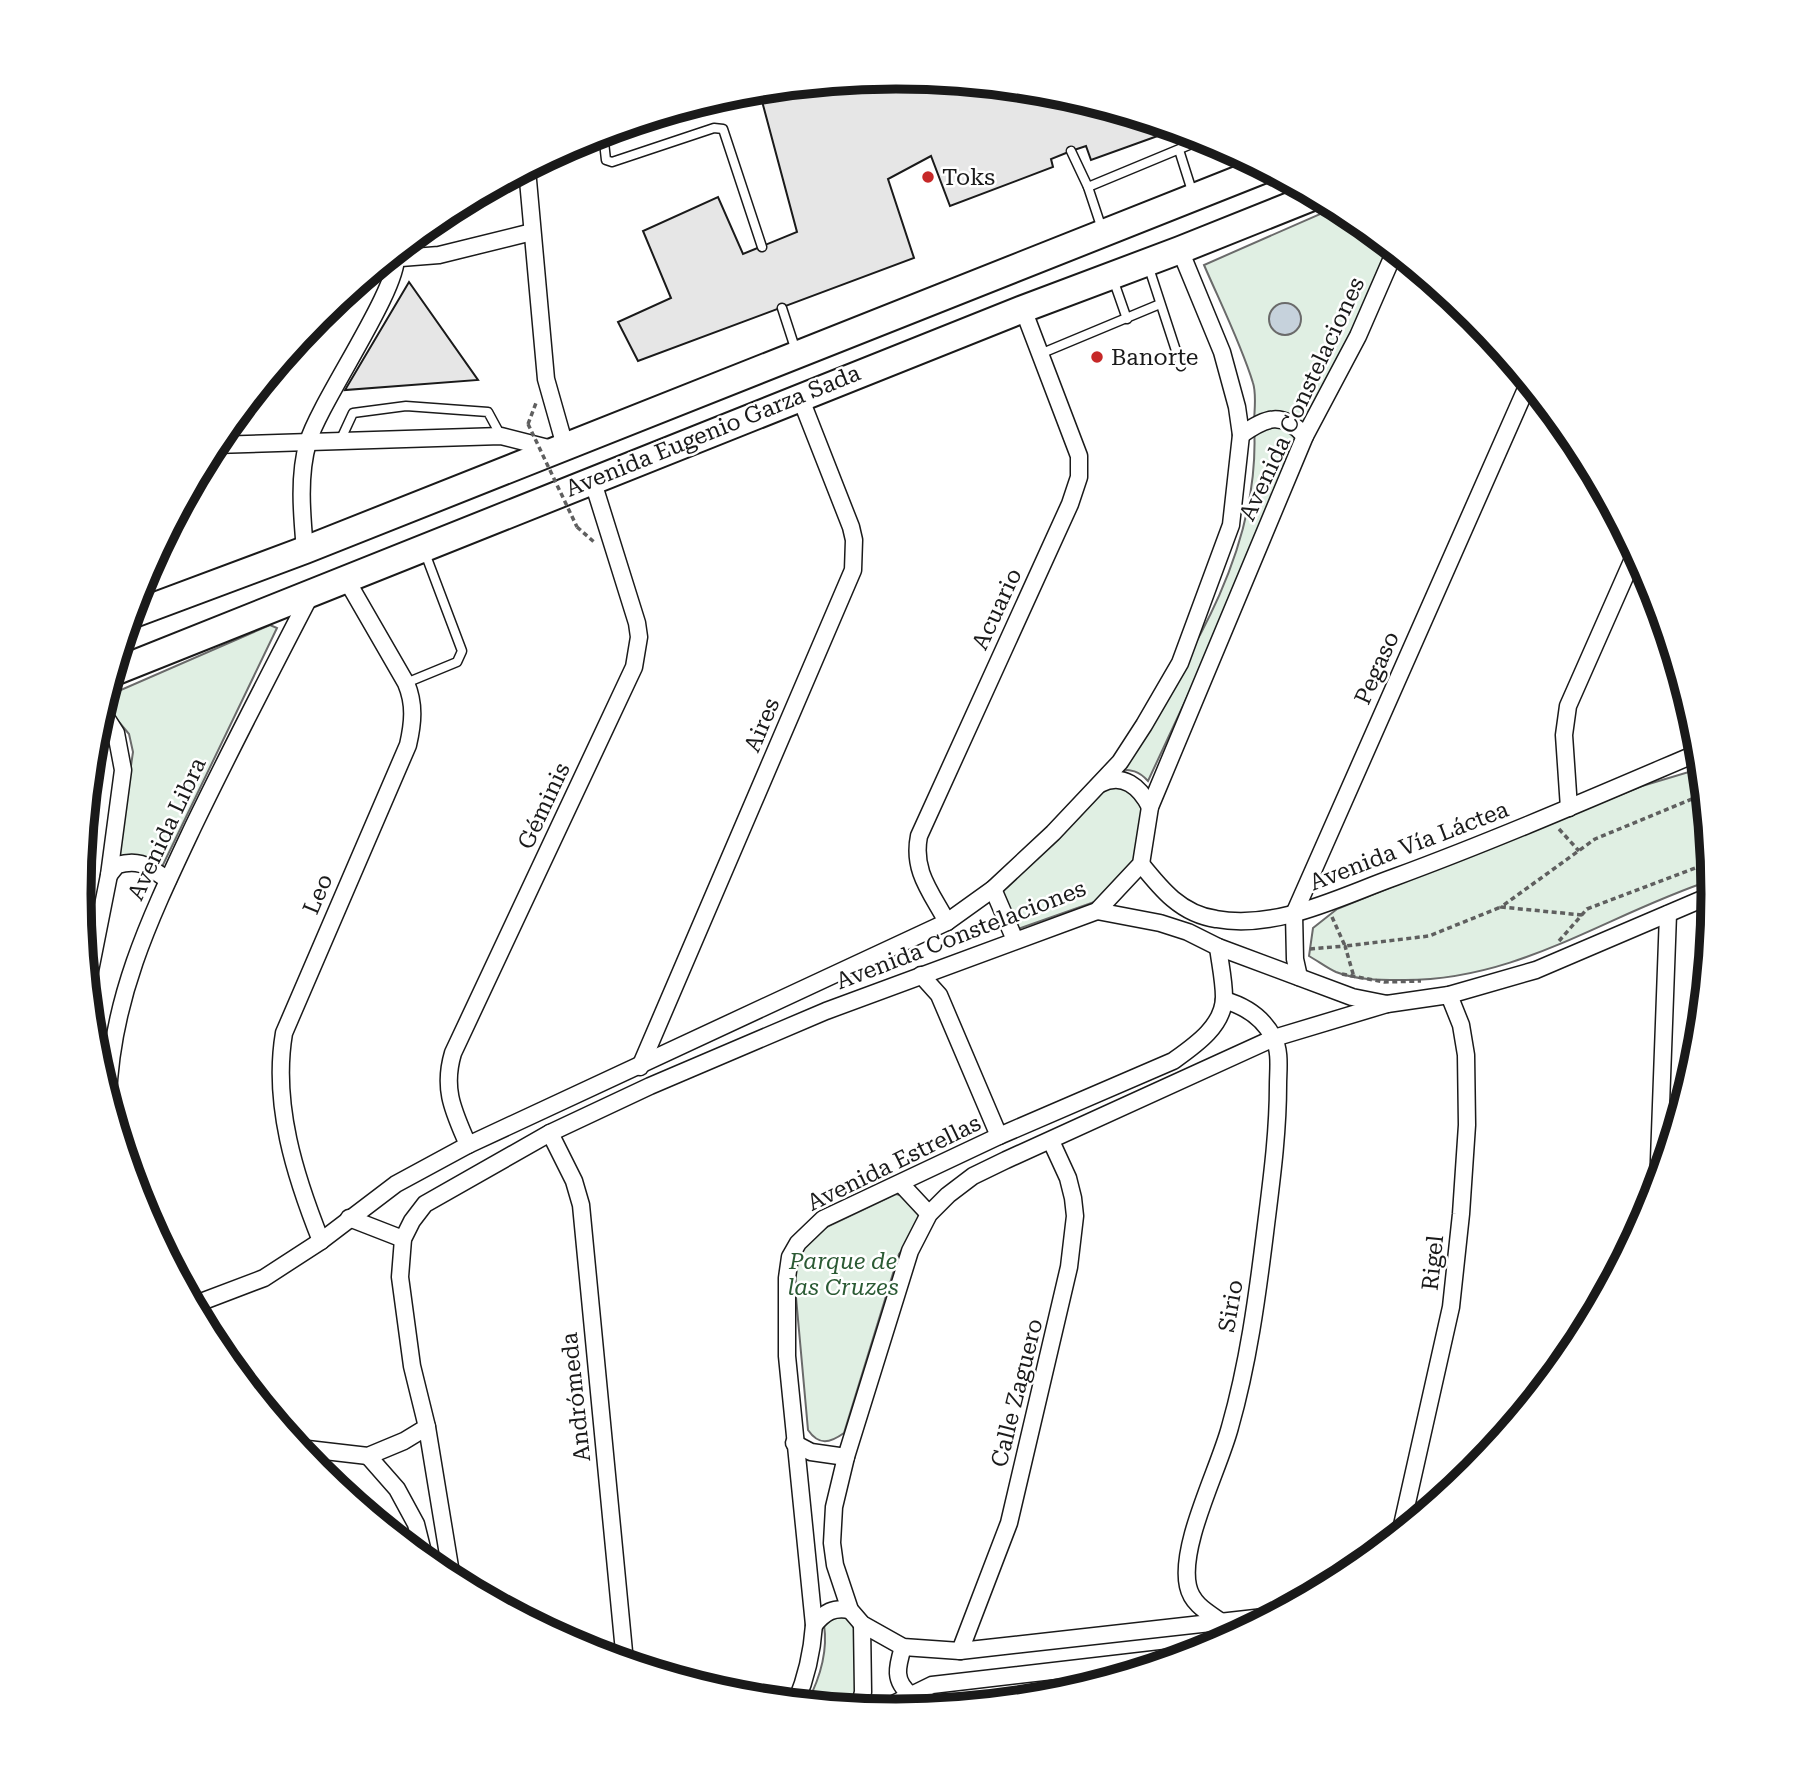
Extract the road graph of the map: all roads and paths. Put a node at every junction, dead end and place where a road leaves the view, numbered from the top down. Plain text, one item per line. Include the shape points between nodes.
1 (604, 145) edge
2 (1190, 145) edge
3 (1179, 150) junction
4 (1071, 151) dead end
5 (1250, 171) edge
6 (528, 179) edge
7 (1088, 187) junction
8 (1194, 197) junction
9 (1304, 200) edge
10 (532, 232) junction
11 (1103, 232) junction
12 (762, 247) dead end
13 (1180, 250) junction
14 (405, 256) edge
15 (1391, 260) edge
16 (1147, 262) junction
17 (391, 268) edge
18 (1111, 276) junction
19 (1160, 304) junction
20 (782, 308) dead end
21 (1023, 309) junction
22 (1127, 319) junction
23 (797, 354) junction
24 (1040, 354) junction
25 (1181, 366) dead end
26 (1525, 392) edge
27 (800, 397) junction
28 (528, 424) dead end
29 (1241, 435) junction
30 (500, 436) junction
31 (1305, 436) junction
32 (340, 441) junction
33 (307, 442) junction
34 (229, 445) edge
35 (561, 448) junction
36 (592, 479) junction
37 (577, 527) dead end
38 (423, 548) junction
39 (306, 550) junction
40 (1631, 564) edge
41 (346, 579) junction
42 (311, 594) junction
43 (144, 610) edge
44 (124, 668) edge
45 (407, 683) junction
46 (110, 724) edge
47 (1689, 757) edge
48 (1098, 785) junction
49 (1696, 797) edge
50 (1150, 807) junction
51 (1569, 808) junction
52 (1550, 816) junction
53 (1578, 851) junction
54 (1141, 864) junction
55 (1701, 866) edge
56 (109, 875) junction
57 (168, 880) junction
58 (993, 889) junction
59 (1702, 899) edge
60 (1501, 907) junction
61 (1337, 909) dead end
62 (1097, 911) junction
63 (1294, 914) junction
64 (1668, 914) junction
65 (1582, 915) junction
66 (947, 922) junction
67 (1310, 938) dead end
68 (1015, 940) junction
69 (1567, 942) dead end
70 (1345, 946) junction
71 (1218, 947) junction
72 (1308, 949) junction
73 (94, 953) edge
74 (1309, 956) dead end
75 (1336, 972) dead end
76 (921, 975) junction
77 (1300, 977) junction
78 (1354, 977) junction
79 (1421, 981) dead end
80 (1449, 995) junction
81 (1224, 1000) junction
82 (1387, 1004) junction
83 (1274, 1038) junction
84 (110, 1065) edge
85 (640, 1067) junction
86 (550, 1133) junction
87 (999, 1136) junction
88 (1051, 1141) junction
89 (468, 1145) junction
90 (1659, 1152) edge
91 (901, 1184) junction
92 (929, 1214) junction
93 (349, 1218) junction
94 (403, 1239) junction
95 (321, 1241) junction
96 (200, 1299) edge
97 (427, 1427) junction
98 (794, 1443) junction
99 (314, 1450) edge
100 (368, 1456) junction
101 (846, 1457) junction
102 (1403, 1520) edge
103 (421, 1544) edge
104 (450, 1564) edge
105 (850, 1610) junction
106 (1247, 1620) edge
107 (1223, 1623) junction
108 (862, 1624) junction
109 (814, 1625) junction
110 (903, 1647) junction
111 (960, 1651) junction
112 (624, 1652) edge
113 (1143, 1661) edge
114 (800, 1694) edge
115 (911, 1695) junction
116 (861, 1699) edge
117 (901, 1700) edge

1 - 12 lane via 604,156 611,162 714,128 723,129
2 - 3 lane
3 - 7 lane
3 - 8 lane
4 - 7 lane
5 - 8 highway, Avenida Eugenio Garza Sada
6 - 10 street
7 - 11 lane
8 - 11 highway, Avenida Eugenio Garza Sada
9 - 13 highway, Avenida Eugenio Garza Sada
10 - 14 street via 439,255
10 - 35 street via 546,379
11 - 23 highway, Avenida Eugenio Garza Sada
13 - 16 highway, Avenida Eugenio Garza Sada
13 - 29 street, Avenida Constelaciones via 1222,352
15 - 31 street, Avenida Constelaciones via 1358,336
16 - 18 highway, Avenida Eugenio Garza Sada
16 - 19 lane
17 - 33 street via 386,289
18 - 21 highway, Avenida Eugenio Garza Sada
18 - 22 lane
19 - 22 lane
19 - 25 lane
20 - 23 lane
21 - 24 street, Acuario
21 - 27 highway, Avenida Eugenio Garza Sada
22 - 24 lane
23 - 35 highway, Avenida Eugenio Garza Sada
24 - 66 street, Acuario via 1079,456 1079,477 919,835 919,872
26 - 63 street, Pegaso
27 - 36 highway, Avenida Eugenio Garza Sada
27 - 85 street, Aires via 851,527 853,570
28 - 37 path, bridge
29 - 31 street via 1259,422 1275,419 1292,424
29 - 48 street, Avenida Constelaciones via 1231,525 1180,663 1144,725
30 - 32 street
30 - 32 lane via 488,412 406,405 353,413
30 - 35 street
31 - 50 street, Avenida Constelaciones
32 - 33 street
33 - 34 street
33 - 39 street via 301,505
35 - 39 highway, Avenida Eugenio Garza Sada
36 - 38 highway, Avenida Eugenio Garza Sada
36 - 89 street, Géminis via 637,623 637,653 453,1053 448,1091
38 - 41 highway, Avenida Eugenio Garza Sada
38 - 45 lane via 462,651 457,662
39 - 43 highway, Avenida Eugenio Garza Sada
40 - 51 street via 1568,706 1564,735
41 - 42 highway, Avenida Eugenio Garza Sada
41 - 45 street, Leo
42 - 44 highway, Avenida Eugenio Garza Sada
42 - 57 street, Avenida Libra
45 - 95 street, Leo via 413,707 408,745 289,1017 281,1051 292,1162
46 - 56 street, Avenida Libra via 123,770
47 - 51 street, Avenida Vía Láctea
48 - 50 street via 1118,779 1135,785
48 - 58 street, Avenida Constelaciones
49 - 53 path via 1595,839
50 - 54 street, Avenida Constelaciones
51 - 52 street, Avenida Vía Láctea
52 - 53 path
52 - 63 street, Avenida Vía Láctea
53 - 60 path
54 - 62 street, Avenida Constelaciones
54 - 63 street, Avenida Vía Láctea via 1163,891 1193,913 1246,922
55 - 65 path via 1587,909
56 - 57 street via 117,865 135,862
56 - 73 street, Avenida Libra
57 - 84 street, Avenida Libra via 131,967
58 - 66 street, Avenida Constelaciones
58 - 68 street
59 - 64 street, Avenida Estrellas
60 - 65 path
60 - 70 path via 1429,936
61 - 70 path via 1330,913
62 - 68 street, Avenida Constelaciones
62 - 71 street via 1160,923
63 - 77 street, Pegaso
64 - 80 street, Avenida Estrellas via 1536,970
64 - 90 street
65 - 69 path via 1554,947
66 - 85 street, Avenida Constelaciones
67 - 72 path
68 - 76 street, Avenida Constelaciones
70 - 72 path
70 - 78 path
71 - 77 street
71 - 81 street
72 - 74 path
75 - 78 path
76 - 86 street, Avenida Constelaciones via 826,1011
76 - 87 street via 939,995
77 - 82 street, Avenida Estrellas via 1352,997
78 - 79 path
80 - 82 street, Avenida Estrellas
80 - 102 street, Rigel via 1466,1055 1461,1214 1451,1307
81 - 83 street via 1251,1011
81 - 87 street, Avenida Estrellas via 1207,1034 1173,1061
82 - 83 street, Avenida Estrellas
83 - 88 street, Avenida Estrellas
83 - 107 street, Sirio via 1278,1118 1256,1305 1230,1427 1186,1568 1196,1604
85 - 89 street, Avenida Constelaciones
86 - 94 street, Avenida Constelaciones via 425,1204
86 - 112 street, Andrómeda via 581,1205
87 - 91 street, Avenida Estrellas
88 - 92 street, Avenida Estrellas via 973,1177
88 - 111 street, Calle Zaguero via 1073,1198 1069,1267 1009,1523
89 - 93 street, Avenida Constelaciones via 396,1184
91 - 92 street
91 - 98 street, Avenida Estrellas via 823,1219 790,1257 787,1356
92 - 101 street, Avenida Estrellas via 910,1251
93 - 94 street
93 - 95 street, Avenida Constelaciones
94 - 97 street via 402,1298
95 - 96 street, Avenida Constelaciones via 264,1278
97 - 100 street
97 - 104 street
98 - 101 street via 811,1452
98 - 109 street, Avenida Estrellas
99 - 100 street
100 - 103 street via 397,1489
101 - 105 street, Avenida Estrellas via 834,1507 832,1543
105 - 108 street
105 - 109 street via 832,1610
106 - 107 street
107 - 111 street
108 - 110 street
108 - 116 street
109 - 114 street, Avenida Estrellas via 812,1656
110 - 111 street
110 - 115 street via 896,1672 898,1682
113 - 115 street via 933,1685
115 - 117 street

